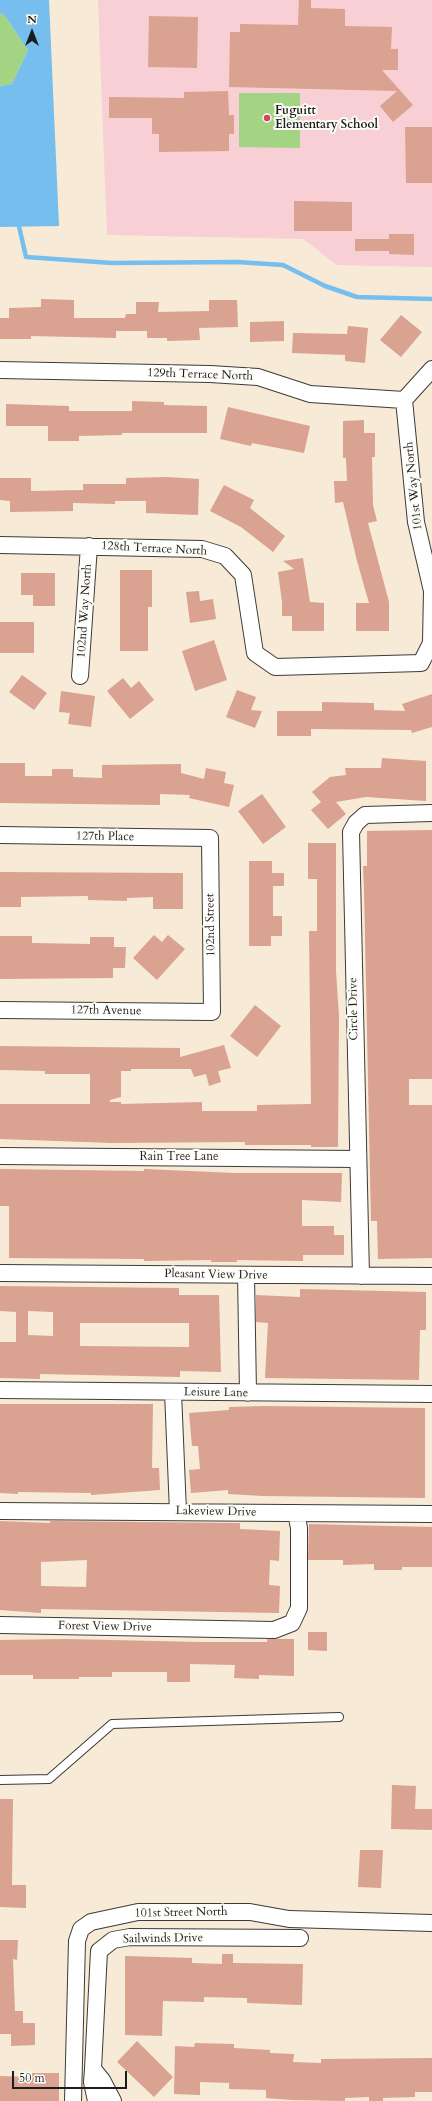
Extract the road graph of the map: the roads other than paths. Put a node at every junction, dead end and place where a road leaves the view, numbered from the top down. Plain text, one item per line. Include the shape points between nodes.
1 (432, 369) edge
2 (0, 370) edge
3 (404, 400) junction
4 (0, 545) edge
5 (89, 546) junction
6 (431, 643) joint
7 (80, 676) dead end
8 (432, 813) edge
9 (0, 835) edge
10 (210, 838) joint
11 (0, 1010) edge
12 (212, 1012) joint
13 (0, 1156) edge
14 (358, 1159) junction
15 (0, 1273) edge
16 (246, 1275) junction
17 (361, 1276) junction
18 (432, 1276) edge
19 (0, 1390) edge
20 (173, 1392) junction
21 (248, 1393) junction
22 (432, 1394) edge
23 (0, 1510) edge
24 (178, 1512) junction
25 (296, 1513) junction
26 (432, 1514) edge
27 (0, 1625) edge
28 (339, 1717) dead end
29 (0, 1780) edge
30 (432, 1923) edge
31 (300, 1938) dead end
32 (93, 2069) junction
33 (73, 2101) edge
34 (96, 2101) edge
35 (113, 2101) edge

1 - 3 street
2 - 3 street, 129th Terrace North via 258,377 310,394
3 - 6 street, 101st Way North via 416,522 432,591
4 - 5 street, 128th Terrace North
5 - 6 street, 128th Terrace North via 202,550 225,556 243,575 255,653 275,667 421,663
5 - 7 street, 102nd Way North
8 - 14 street, Circle Drive via 365,815 351,832
9 - 10 street, 127th Place
10 - 12 street, 102nd Street
11 - 12 street, 127th Avenue
13 - 14 street, Rain Tree Lane
14 - 17 street, Circle Drive
15 - 16 street, Pleasant View Drive
16 - 17 street, Pleasant View Drive
16 - 21 street
17 - 18 street, Pleasant View Drive
19 - 20 street, Leisure Lane
20 - 21 street, Leisure Lane
20 - 24 street
21 - 22 street, Leisure Lane
23 - 24 street, Lakeview Drive
24 - 25 street, Lakeview Drive
25 - 26 street, Lakeview Drive
25 - 27 street, Forest View Drive via 299,1528 299,1608 292,1623 274,1630
28 - 29 lane via 112,1724 49,1779
30 - 33 street, 101st Street North via 289,1919 250,1912 138,1912 91,1922 81,1929 77,1941
31 - 32 street, Sailwinds Drive via 130,1937 113,1940 99,1951
32 - 34 street, Sailwinds Drive via 92,2082
32 - 35 street

